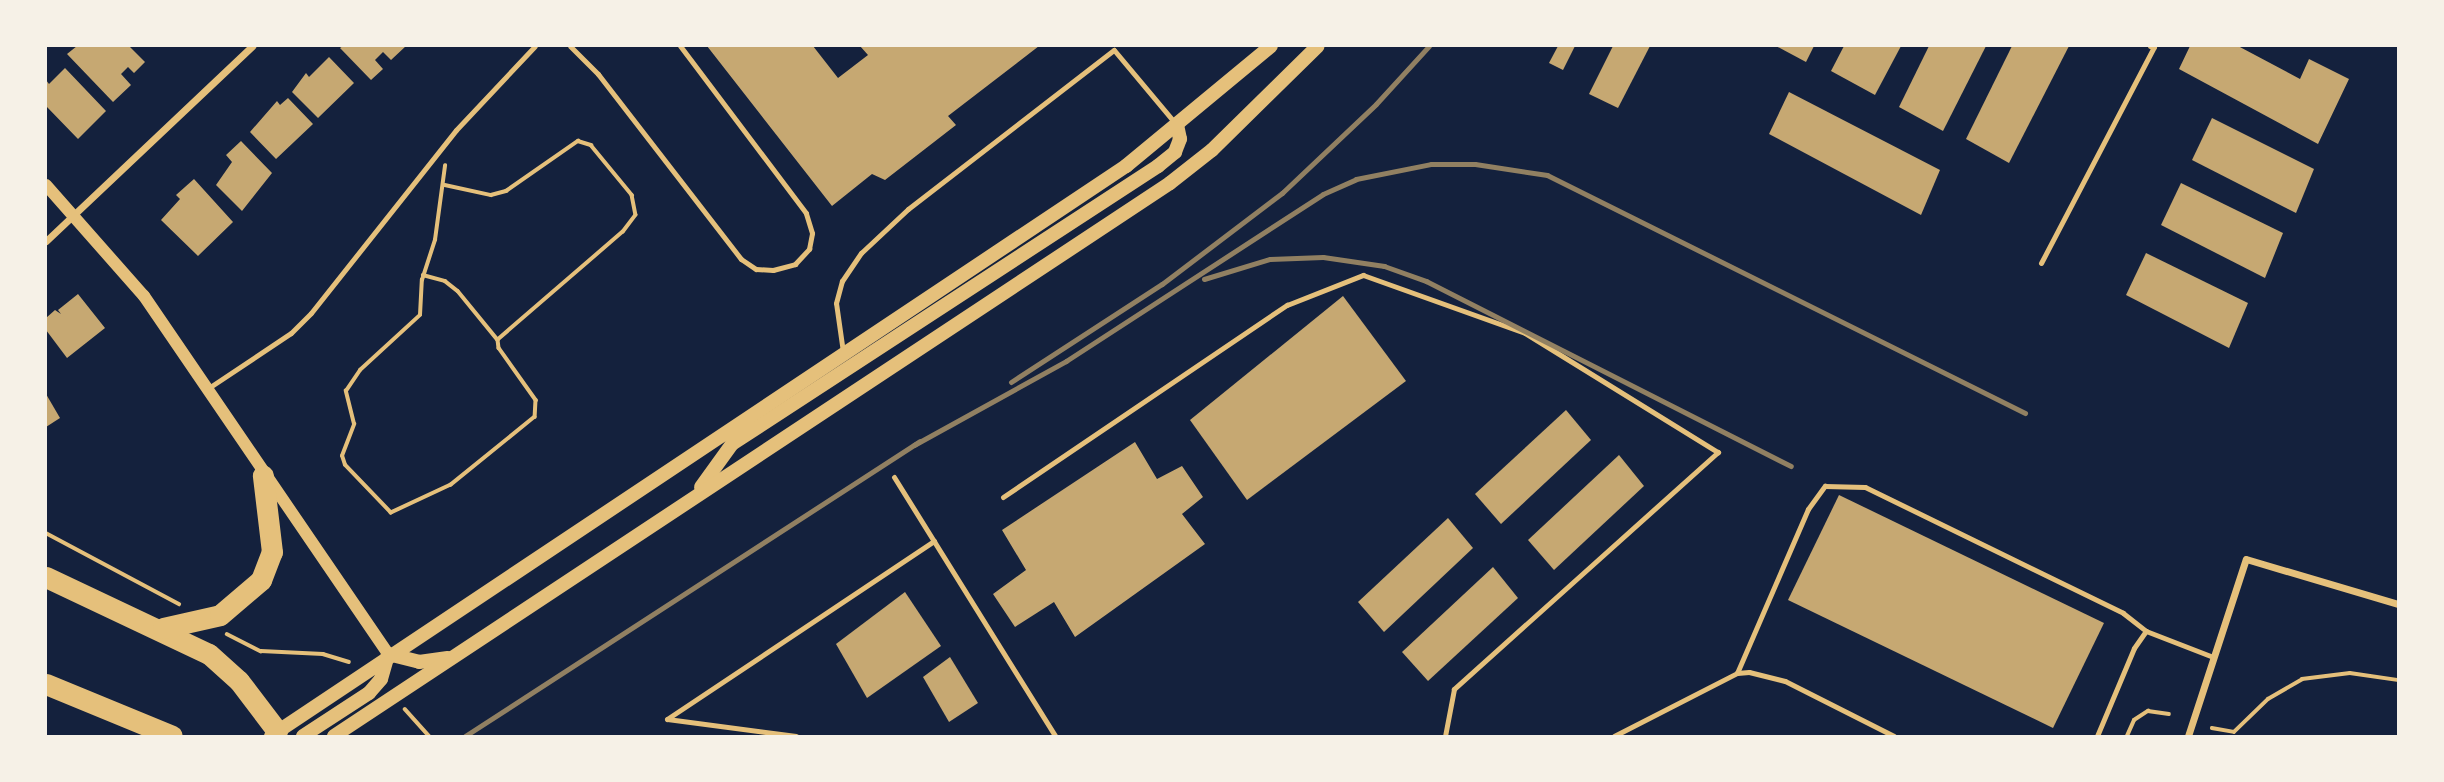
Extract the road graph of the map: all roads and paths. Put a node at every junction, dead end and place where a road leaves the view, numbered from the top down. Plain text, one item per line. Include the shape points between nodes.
1 (253, 46) edge
2 (535, 46) edge
3 (570, 46) edge
4 (680, 46) edge
5 (1271, 46) edge
6 (1318, 46) edge
7 (2150, 46) edge
8 (1117, 48) edge
9 (1177, 125) junction
10 (445, 166) dead end
11 (46, 185) edge
12 (444, 185) junction
13 (74, 215) junction
14 (46, 241) edge
15 (2041, 263) dead end
16 (423, 275) junction
17 (498, 340) junction
18 (843, 352) junction
19 (209, 387) junction
20 (263, 476) junction
21 (894, 477) dead end
22 (693, 496) junction
23 (1003, 497) dead end
24 (46, 533) edge
25 (934, 541) junction
26 (46, 577) edge
27 (2399, 604) edge
28 (184, 606) dead end
29 (163, 628) junction
30 (220, 629) dead end
31 (2146, 631) junction
32 (388, 654) junction
33 (454, 657) junction
34 (2213, 657) junction
35 (349, 662) dead end
36 (1737, 673) junction
37 (2399, 680) edge
38 (46, 684) edge
39 (402, 708) dead end
40 (2169, 714) dead end
41 (2213, 728) dead end
42 (275, 735) edge
43 (172, 737) edge
44 (303, 737) edge
45 (334, 737) edge
46 (429, 737) edge
47 (796, 737) edge
48 (1055, 737) edge
49 (1446, 737) edge
50 (1614, 737) edge
51 (1894, 737) edge
52 (2097, 737) edge
53 (2127, 737) edge
54 (2188, 737) edge

1 - 13 street
2 - 19 lane via 456,130 311,313 291,332
3 - 4 lane via 598,74 731,246 756,269 795,264 809,250 812,233 796,195
5 - 9 main road
6 - 22 main road via 1212,150 1170,184
7 - 15 lane via 2154,47
8 - 9 lane
8 - 18 lane via 899,216 861,253 842,282 836,303
9 - 18 main road via 1126,166
9 - 22 main road via 1180,139 1175,152 1158,166 732,444
10 - 12 path
11 - 13 street
12 - 16 path via 435,240
12 - 17 path via 491,195 506,191 578,141 591,145 637,205 636,215 622,232
13 - 14 street
13 - 19 street via 144,296
16 - 17 path via 445,281 458,291
16 - 17 path via 420,315 360,370 346,391 354,424 342,456 383,508 400,511 451,485 535,417 536,400
18 - 32 main road
19 - 20 street
20 - 29 highway via 272,552 261,580 220,615
20 - 32 street
21 - 25 lane
22 - 33 main road
23 - 49 lane via 1287,305 1363,275 1525,333 1718,452 1454,689
24 - 28 path
25 - 47 lane via 667,719
25 - 48 lane
26 - 29 highway
27 - 34 street via 2246,559
29 - 42 highway via 209,654 239,681
30 - 35 path via 261,650 323,654
31 - 34 lane
31 - 36 lane via 2123,613 1865,487 1825,486 1808,509
31 - 52 lane via 2134,648
32 - 33 main road via 419,662
32 - 42 main road
32 - 44 main road via 381,679 369,693
33 - 45 main road
34 - 54 street
36 - 50 lane
36 - 51 lane via 1784,681
37 - 41 path via 2350,673 2302,679 2269,699 2234,732
38 - 43 highway
39 - 46 path
40 - 53 path via 2148,711 2134,720

